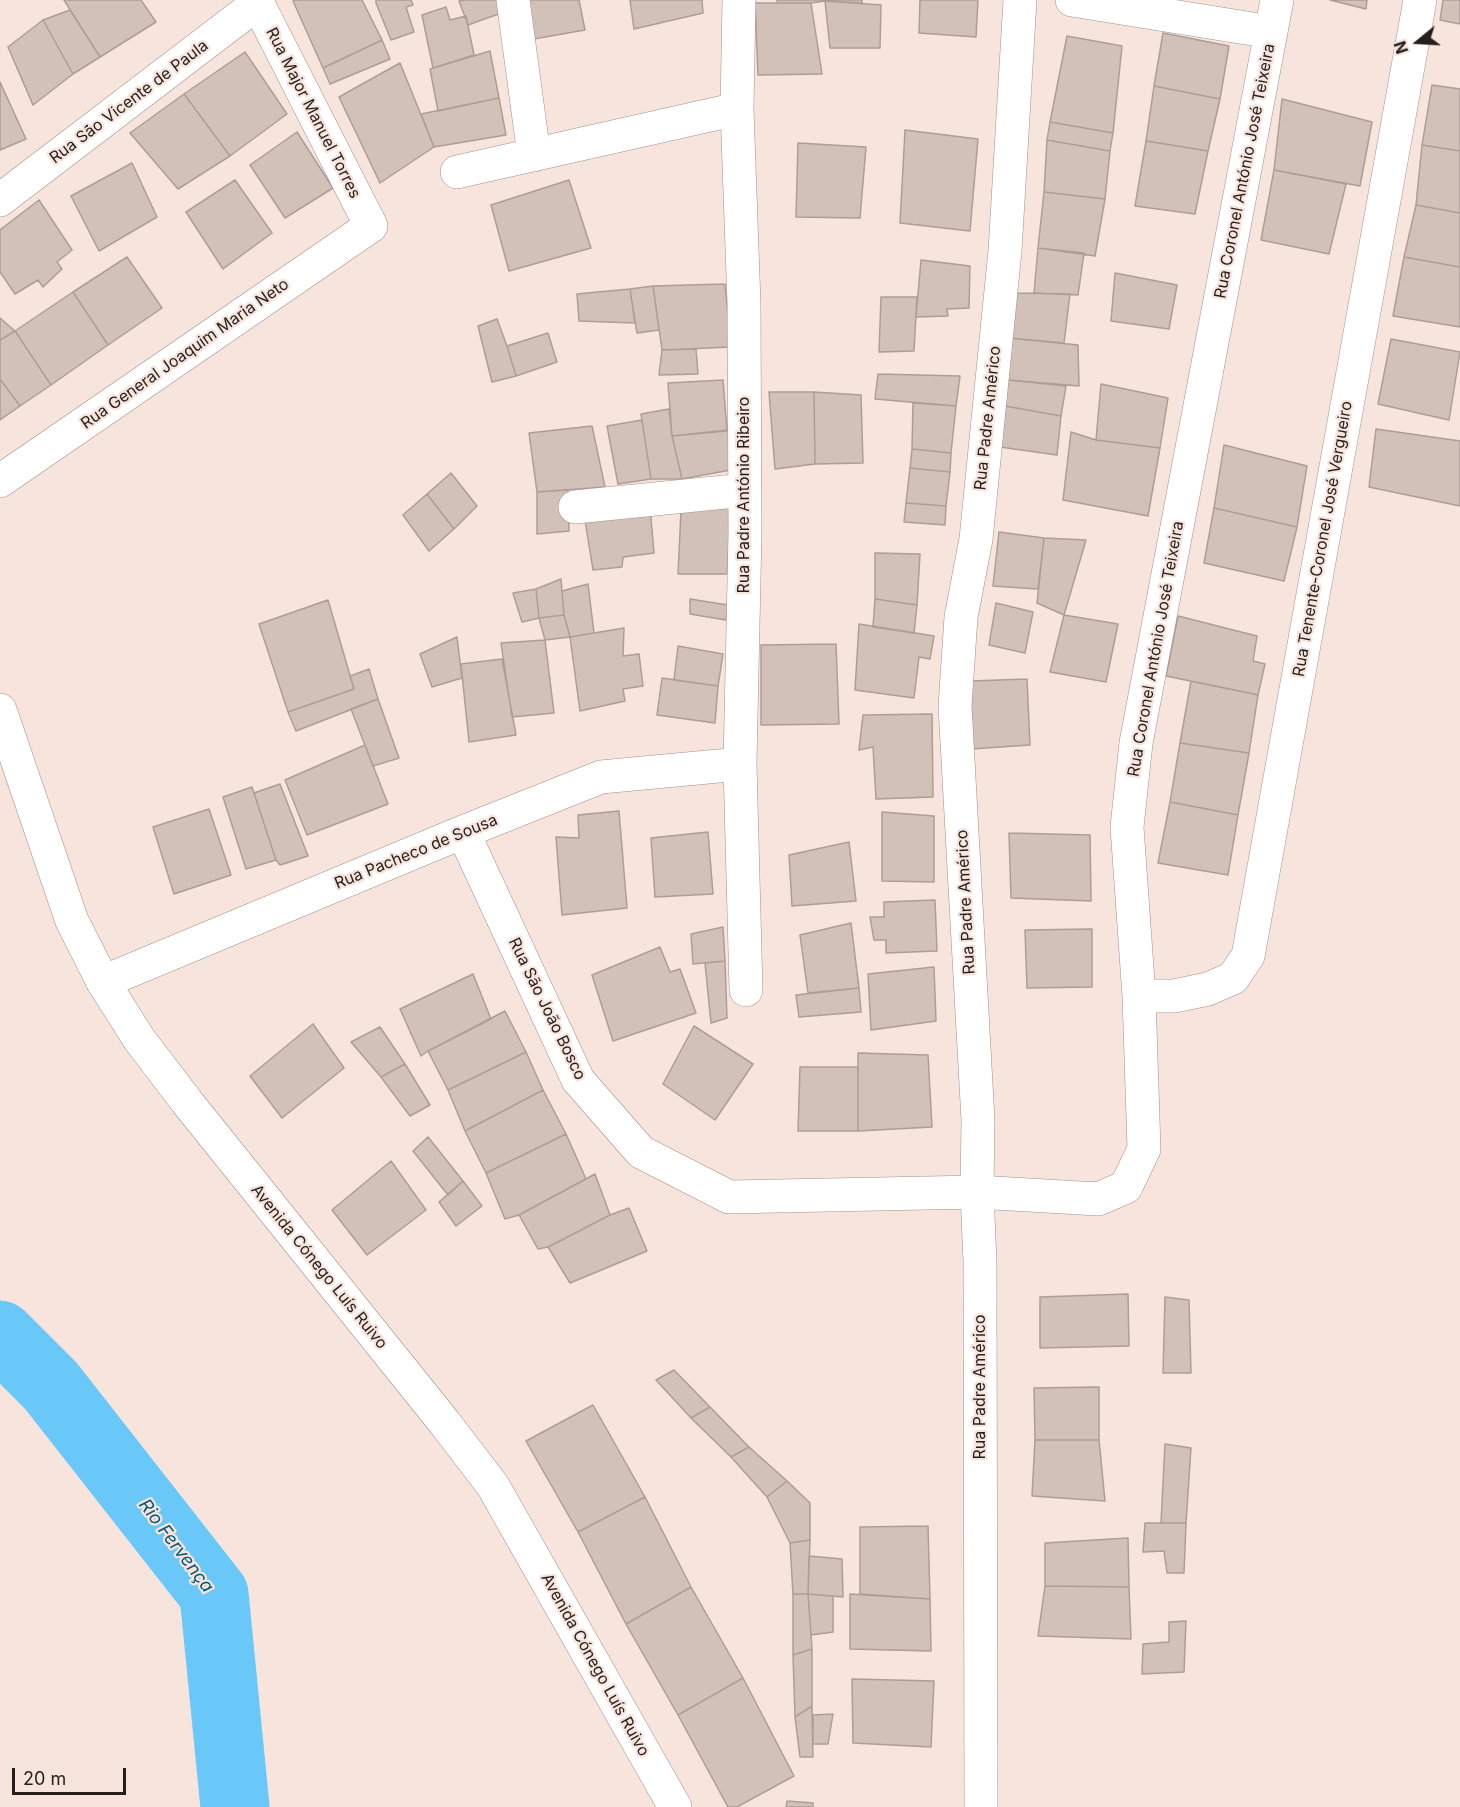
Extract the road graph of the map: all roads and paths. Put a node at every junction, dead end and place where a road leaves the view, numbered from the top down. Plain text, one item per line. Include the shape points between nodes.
1 (513, 0) edge
2 (739, 0) edge
3 (1020, 0) edge
4 (1072, 0) edge
5 (1277, 0) edge
6 (1420, 0) edge
7 (257, 2) edge
8 (1271, 32) junction
9 (737, 109) junction
10 (534, 155) junction
11 (457, 172) dead end
12 (0, 200) edge
13 (370, 226) joint
14 (0, 481) edge
15 (745, 490) junction
16 (576, 507) dead end
17 (0, 710) edge
18 (740, 764) junction
19 (463, 832) junction
20 (103, 982) junction
21 (746, 990) dead end
22 (1139, 996) junction
23 (977, 1192) junction
24 (675, 1807) edge
25 (981, 1807) edge

1 - 10 street
2 - 9 street, Rua Padre António Ribeiro
3 - 23 street, Rua Padre Américo via 1005,251 976,539 961,617 956,706 978,1120
4 - 8 street
5 - 8 street, Rua Coronel António José Teixeira
6 - 22 street, Rua Tenente-Coronel José Vergueiro via 1248,956 1233,978 1208,989 1174,996
7 - 12 street, Rua São Vicente de Paula
7 - 13 street, Rua Major Manuel Torres
8 - 22 street, Rua Coronel António José Teixeira via 1136,744 1127,827
9 - 10 street
9 - 15 street, Rua Padre António Ribeiro
10 - 11 street
13 - 14 street, Rua General Joaquim Maria Neto
15 - 16 street
15 - 18 street, Rua Padre António Ribeiro
17 - 20 street, Avenida Cónego Luís Ruivo via 72,921
18 - 19 street, Rua Pacheco de Sousa via 601,777
18 - 21 street, Rua Padre António Ribeiro
19 - 20 street, Rua Pacheco de Sousa
19 - 23 street, Rua São João Bosco via 578,1080 640,1152 729,1197
20 - 24 street, Avenida Cónego Luís Ruivo via 139,1039 187,1102 493,1486
22 - 23 street, Rua Coronel António José Teixeira via 1144,1149 1126,1186 1098,1199
23 - 25 street, Rua Padre Américo

